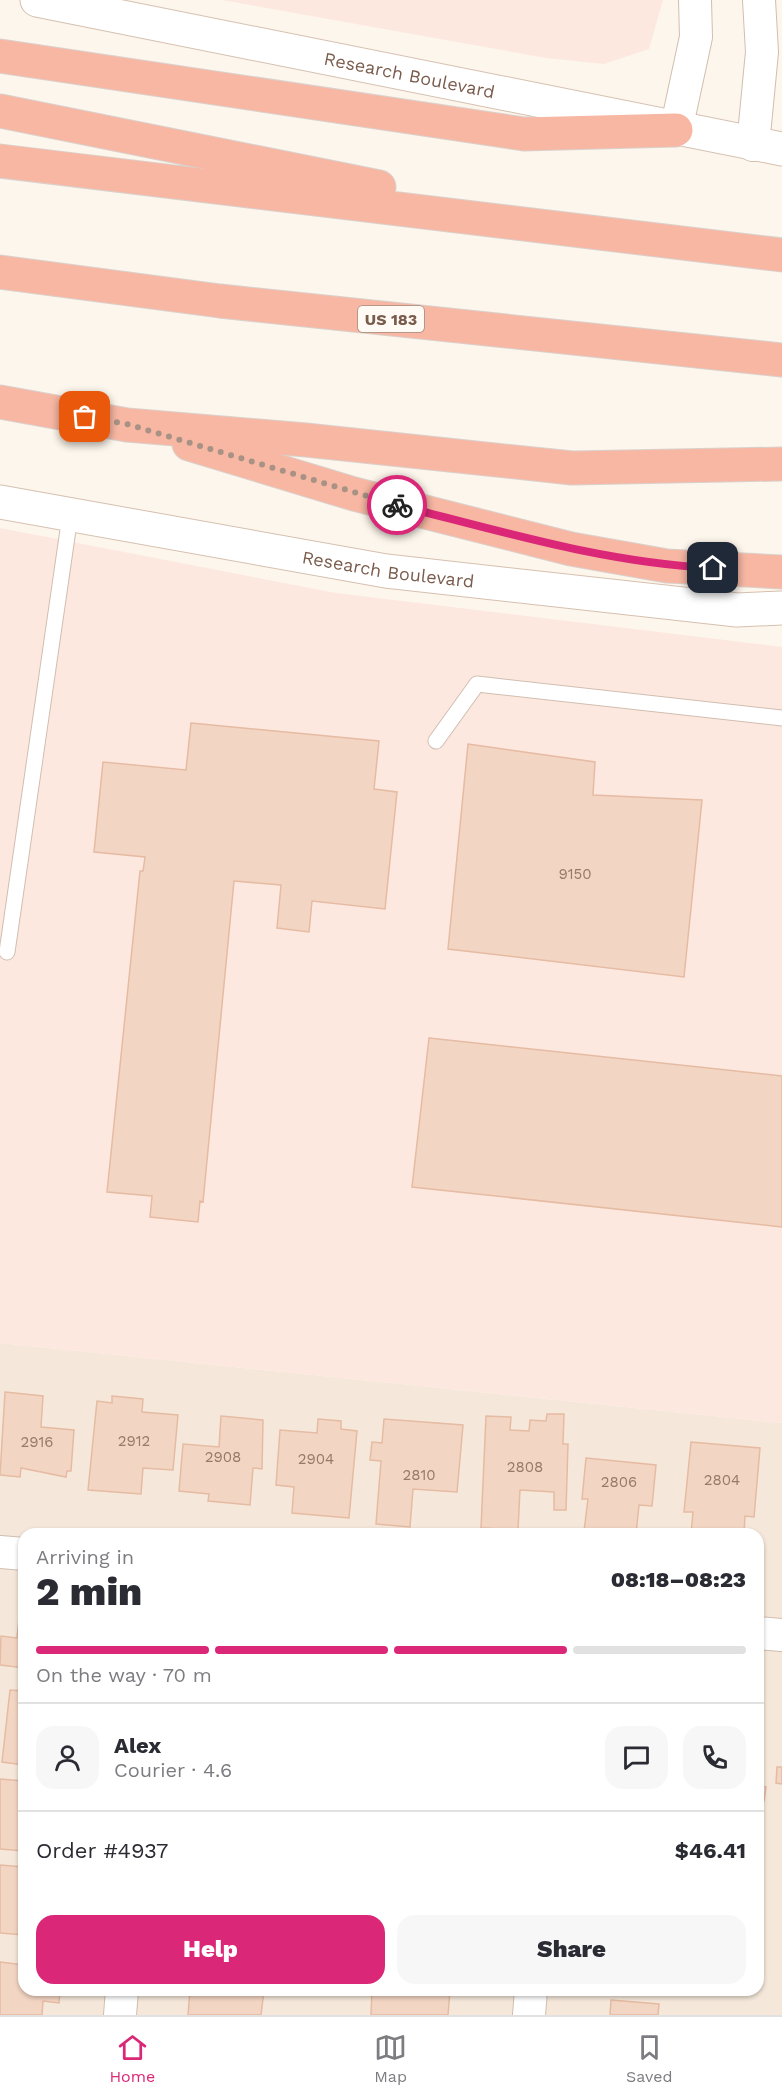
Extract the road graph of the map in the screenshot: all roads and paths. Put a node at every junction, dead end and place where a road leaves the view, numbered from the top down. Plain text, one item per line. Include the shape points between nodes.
1 (37, 0) edge
2 (695, 0) edge
3 (759, 0) edge
4 (0, 56) edge
5 (0, 111) edge
6 (676, 130) junction
7 (768, 147) edge
8 (0, 161) edge
9 (524, 223) junction
10 (782, 255) edge
11 (0, 272) edge
12 (782, 360) edge
13 (0, 402) edge
14 (127, 424) junction
15 (782, 464) edge
16 (0, 502) edge
17 (70, 516) junction
18 (782, 572) edge
19 (782, 608) edge
20 (782, 718) edge
21 (436, 741) dead end
22 (7, 952) dead end
23 (0, 1552) edge
24 (18, 1554) edge
25 (764, 1634) edge
26 (782, 1635) edge
27 (122, 1996) edge
28 (531, 1996) edge
29 (120, 2015) edge
30 (529, 2015) edge

1 - 6 main road, Research Boulevard
2 - 6 street via 696,37
3 - 7 street
4 - 6 highway via 524,134
5 - 9 highway via 392,189
6 - 7 main road, Research Boulevard
8 - 9 highway
9 - 10 highway
11 - 12 highway, US 183 via 220,301
13 - 14 highway
14 - 15 highway via 572,468
14 - 18 highway via 354,494 571,549 667,566
16 - 17 main road, Research Boulevard
17 - 19 main road, Research Boulevard via 386,571 714,607
17 - 22 lane
20 - 21 lane via 477,684
23 - 24 street
25 - 26 street
27 - 29 street
28 - 30 street

